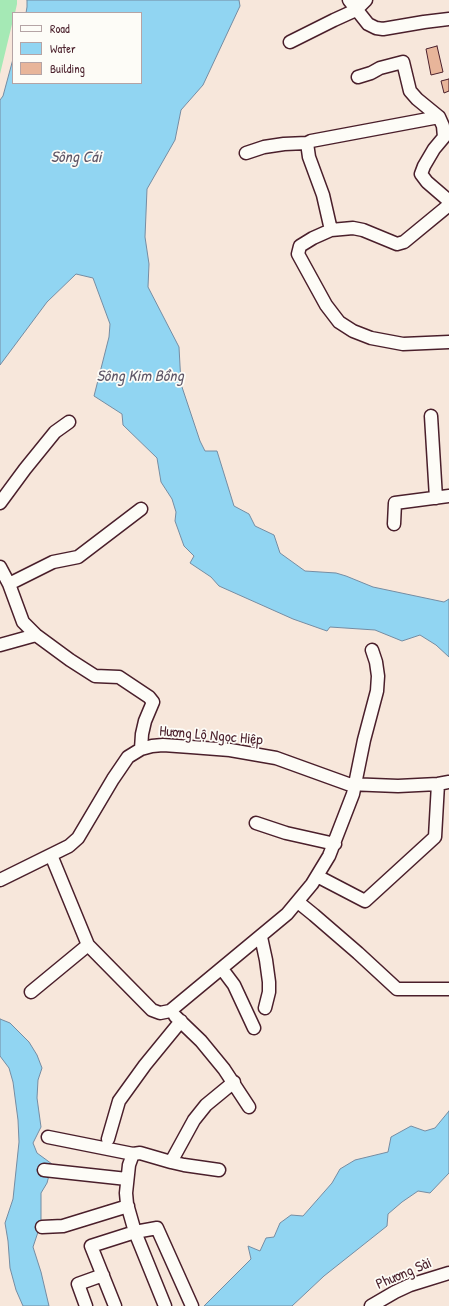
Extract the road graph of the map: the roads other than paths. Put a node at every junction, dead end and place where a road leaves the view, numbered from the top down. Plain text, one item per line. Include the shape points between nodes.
1 (366, 0) edge
2 (353, 5) edge
3 (449, 19) edge
4 (290, 42) dead end
5 (358, 77) dead end
6 (439, 117) junction
7 (307, 143) junction
8 (246, 153) dead end
9 (449, 201) edge
10 (449, 205) edge
11 (331, 230) junction
12 (449, 342) edge
13 (431, 416) dead end
14 (69, 422) dead end
15 (449, 496) edge
16 (436, 498) junction
17 (0, 503) edge
18 (141, 509) dead end
19 (394, 524) dead end
20 (0, 567) edge
21 (9, 584) junction
22 (36, 636) junction
23 (0, 645) edge
24 (372, 650) dead end
25 (142, 749) junction
26 (444, 783) edge
27 (356, 785) junction
28 (256, 823) dead end
29 (335, 844) junction
30 (51, 854) junction
31 (317, 876) junction
32 (0, 880) edge
33 (298, 902) junction
34 (261, 937) junction
35 (88, 945) junction
36 (222, 969) junction
37 (449, 989) edge
38 (31, 992) dead end
39 (265, 1008) dead end
40 (170, 1011) junction
41 (181, 1021) junction
42 (254, 1028) dead end
43 (234, 1082) junction
44 (249, 1107) dead end
45 (48, 1137) dead end
46 (108, 1139) dead end
47 (133, 1154) junction
48 (171, 1162) junction
49 (44, 1170) dead end
50 (219, 1170) dead end
51 (127, 1179) junction
52 (128, 1206) junction
53 (42, 1228) dead end
54 (135, 1232) junction
55 (449, 1273) edge
56 (103, 1275) junction
57 (86, 1306) edge
58 (115, 1306) edge
59 (165, 1306) edge
60 (192, 1306) edge
61 (371, 1306) edge

1 - 2 street
2 - 3 street via 368,24 376,28
2 - 4 street via 334,20
5 - 6 street via 403,62 410,91
6 - 7 street
6 - 9 street via 444,137 434,149 421,174
7 - 8 street via 264,147
7 - 11 street
10 - 11 street via 404,242 397,244 363,230
11 - 12 street via 300,246 298,254 326,305 339,322 371,338 403,344
13 - 16 street
14 - 17 street via 55,432
15 - 16 street
16 - 19 street via 395,503
18 - 21 street via 78,556 53,562
20 - 21 street
21 - 22 street via 23,622
22 - 23 street
22 - 25 street via 95,676 119,677 149,697 153,702 145,721
24 - 27 street via 378,676 377,691 364,740
25 - 27 street, Hương Lộ Ngọc Hiệp via 163,746 230,750 276,758 343,783
25 - 30 street, Hương Lộ Ngọc Hiệp via 128,757 120,768 78,838 69,846
26 - 27 street, Hương Lộ Ngọc Hiệp
26 - 31 street via 435,837 365,901
27 - 29 street
28 - 29 street
29 - 31 street
30 - 32 street, Hương Lộ Ngọc Hiệp
30 - 35 street
31 - 33 street
33 - 34 street
33 - 37 street via 397,989
34 - 36 street
34 - 39 street via 269,982
35 - 38 street
35 - 40 street via 152,1010 160,1013
36 - 40 street
36 - 42 street via 234,985
40 - 41 street
41 - 43 street
41 - 46 street via 118,1100
43 - 44 street
43 - 48 street via 206,1105 194,1120
45 - 47 street
47 - 48 street via 140,1153
47 - 51 street
48 - 50 street
49 - 51 street
51 - 52 street
52 - 53 street via 63,1226
52 - 54 street
54 - 56 street via 91,1246
54 - 59 street
54 - 60 street via 157,1228
55 - 61 street, Phương Sài via 410,1285
56 - 57 street via 78,1284
56 - 58 street

